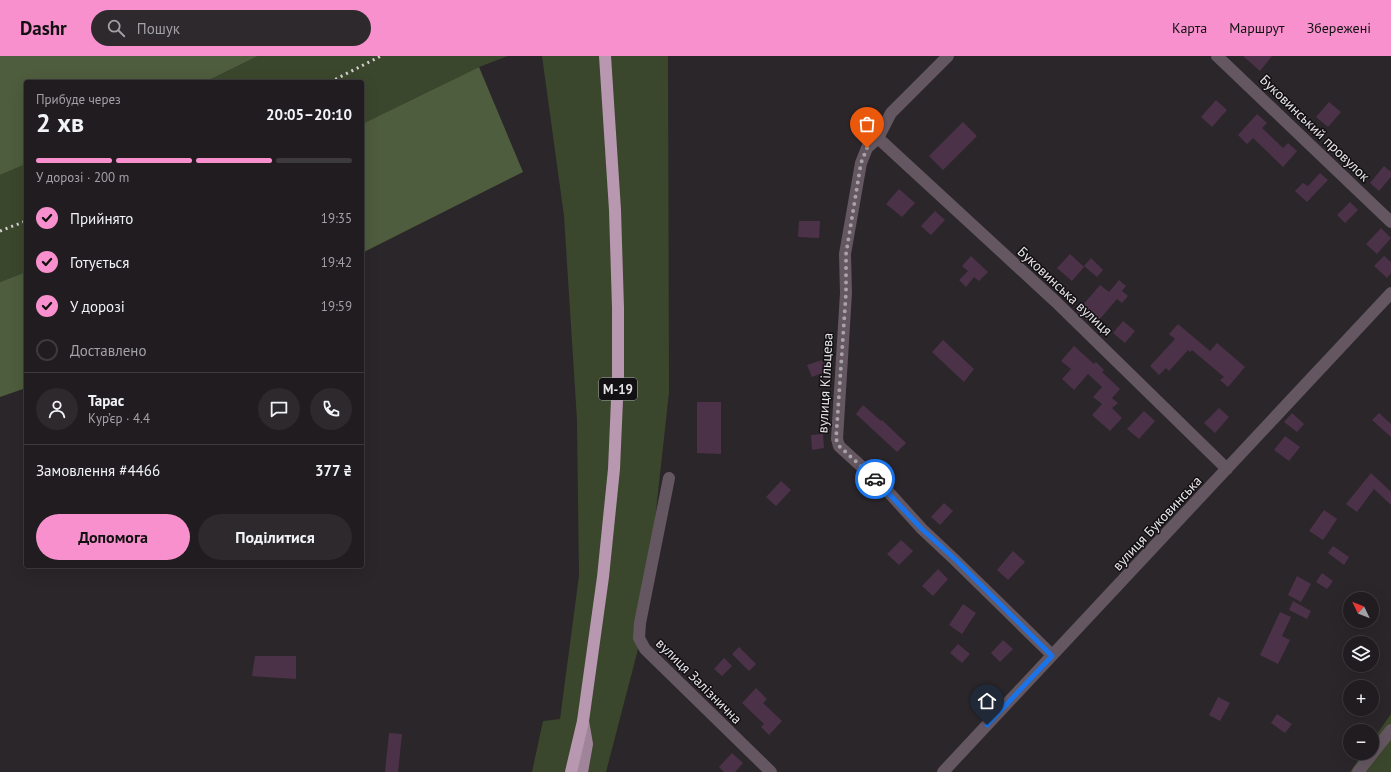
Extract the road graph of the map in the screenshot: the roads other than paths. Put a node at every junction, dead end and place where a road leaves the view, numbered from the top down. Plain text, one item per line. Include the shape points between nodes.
1 (605, 56) edge
2 (948, 56) edge
3 (1217, 56) edge
4 (878, 138) junction
5 (1391, 222) edge
6 (1391, 293) edge
7 (1228, 469) junction
8 (669, 478) dead end
9 (1052, 656) junction
10 (583, 721) junction
11 (1391, 730) edge
12 (571, 772) edge
13 (582, 772) edge
14 (771, 772) edge
15 (943, 772) edge
16 (1358, 772) edge

1 - 10 highway, М-19 via 615,210 618,377 614,469 604,569
2 - 4 street, вулиця Кільцева via 891,113
3 - 5 street, Буковинський провулок
4 - 7 street, Буковинська вулиця via 1056,302
4 - 9 street, вулиця Кільцева via 867,148 861,163 846,254 846,293 836,439 839,446
6 - 7 street, вулиця Буковинська
7 - 9 street, вулиця Буковинська
8 - 14 street, вулиця Залізнична via 639,638 655,660
9 - 15 street, вулиця Буковинська
10 - 12 highway, М-19
10 - 13 main road via 587,744
11 - 16 street

